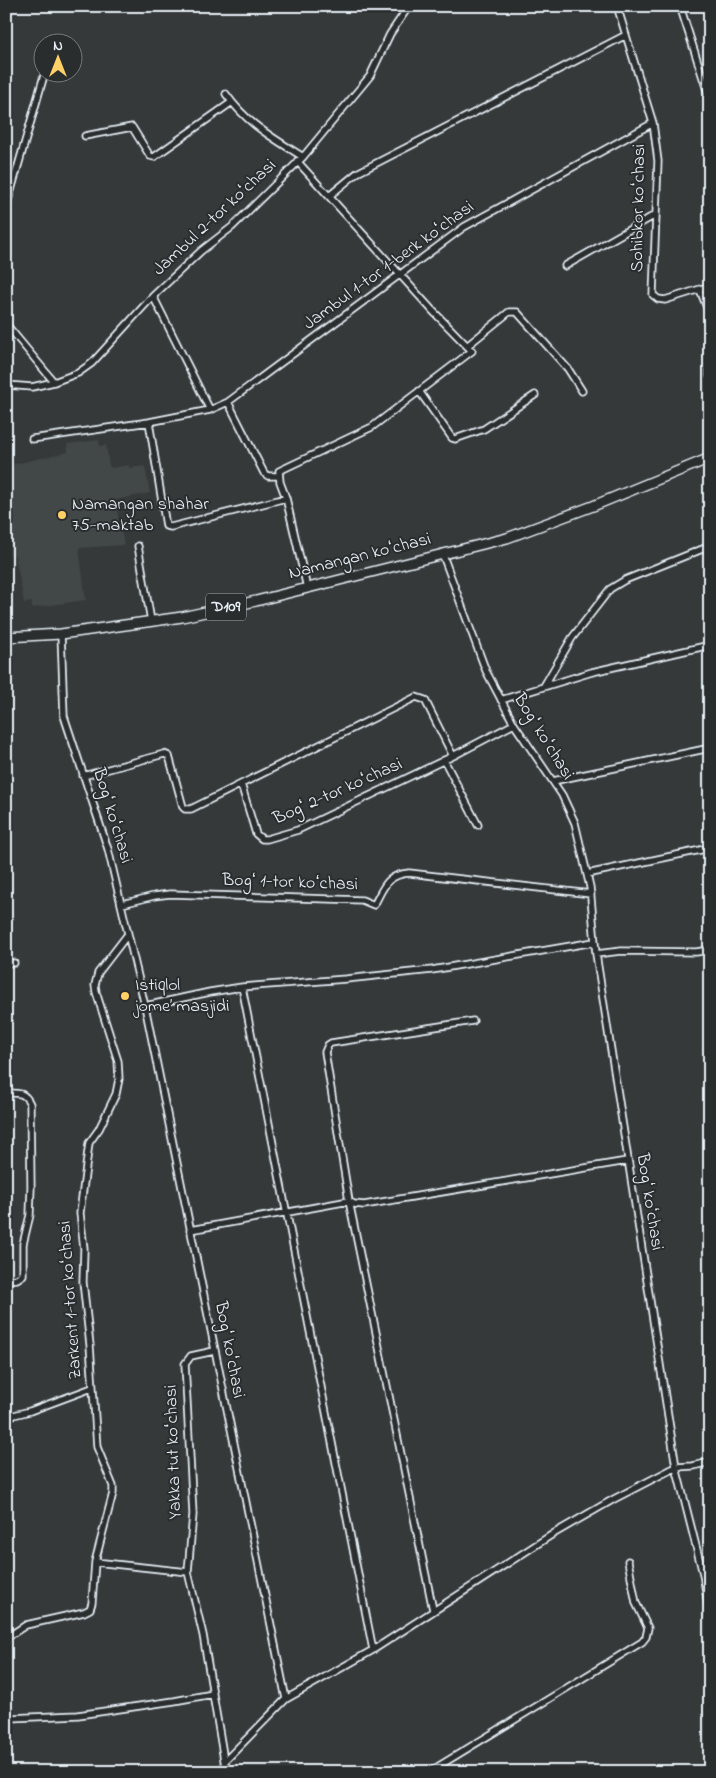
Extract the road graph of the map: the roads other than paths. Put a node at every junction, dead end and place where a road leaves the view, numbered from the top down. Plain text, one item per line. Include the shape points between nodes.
1 (409, 6) edge
2 (617, 6) edge
3 (680, 6) edge
4 (626, 35) junction
5 (43, 82) edge
6 (226, 94) dead end
7 (710, 100) edge
8 (232, 102) junction
9 (653, 122) junction
10 (85, 136) dead end
11 (302, 157) junction
12 (298, 162) junction
13 (329, 196) junction
14 (6, 208) edge
15 (655, 215) junction
16 (565, 266) dead end
17 (400, 275) junction
18 (710, 286) edge
19 (700, 290) junction
20 (153, 296) junction
21 (710, 315) edge
22 (6, 324) edge
23 (467, 346) junction
24 (710, 370) edge
25 (710, 376) edge
26 (54, 382) junction
27 (6, 385) edge
28 (419, 391) junction
29 (582, 392) dead end
30 (535, 395) dead end
31 (228, 402) junction
32 (210, 410) junction
33 (149, 422) junction
34 (32, 439) dead end
35 (710, 458) edge
36 (279, 476) junction
37 (286, 498) junction
38 (138, 546) dead end
39 (710, 546) edge
40 (442, 553) junction
41 (307, 588) junction
42 (151, 621) junction
43 (62, 634) junction
44 (6, 637) edge
45 (710, 645) edge
46 (544, 686) junction
47 (501, 700) junction
48 (514, 724) junction
49 (710, 748) edge
50 (453, 756) junction
51 (444, 760) junction
52 (83, 776) junction
53 (553, 781) junction
54 (241, 784) junction
55 (478, 825) dead end
56 (710, 848) edge
57 (587, 874) junction
58 (591, 894) junction
59 (122, 904) junction
60 (128, 934) junction
61 (594, 942) junction
62 (710, 950) edge
63 (596, 954) junction
64 (6, 963) edge
65 (14, 963) dead end
66 (242, 987) junction
67 (145, 1006) junction
68 (473, 1021) dead end
69 (6, 1093) edge
70 (627, 1161) junction
71 (349, 1201) junction
72 (286, 1212) junction
73 (190, 1230) junction
74 (6, 1280) edge
75 (214, 1351) junction
76 (92, 1388) junction
77 (6, 1417) edge
78 (710, 1462) edge
79 (676, 1467) junction
80 (628, 1561) dead end
81 (95, 1562) junction
82 (188, 1572) junction
83 (433, 1610) junction
84 (710, 1617) edge
85 (6, 1638) edge
86 (372, 1650) junction
87 (213, 1694) junction
88 (286, 1699) junction
89 (10, 1718) dead end
90 (222, 1742) junction
91 (236, 1750) junction
92 (225, 1761) junction
93 (226, 1772) edge
94 (429, 1772) edge

1 - 11 street, Jambul 2-tor koʻchasi via 390,34 370,76
2 - 4 street, Sohibkor koʻchasi
3 - 7 street
4 - 9 street, Sohibkor koʻchasi
4 - 13 street via 357,173
5 - 14 street
6 - 8 street
8 - 10 street via 154,157 150,156 132,127
8 - 11 street via 253,125
9 - 15 street, Sohibkor koʻchasi via 658,161
9 - 17 street, Jambul 1-tor 1-berk koʻchasi via 476,219
11 - 12 street, Jambul 2-tor koʻchasi
12 - 13 street
12 - 20 street, Jambul 2-tor koʻchasi via 232,227
13 - 17 street
15 - 16 street
15 - 19 street, Sohibkor koʻchasi via 654,297 665,300
17 - 23 street
17 - 31 street, Jambul 1-tor 1-berk koʻchasi
18 - 19 street, Sohibkor koʻchasi
19 - 21 street
20 - 26 street, Jambul 2-tor koʻchasi via 92,362 78,373
20 - 32 street
22 - 26 street
23 - 28 street via 471,352
23 - 29 street via 509,312 517,312 568,369
24 - 25 street
26 - 27 street, Jambul 2-tor koʻchasi via 32,387
28 - 30 street via 455,439 484,429
28 - 36 street via 372,427 280,470
31 - 32 street, Jambul 1-tor 1-berk koʻchasi
31 - 36 street via 264,473
32 - 33 street
33 - 34 street
33 - 37 street via 166,526
35 - 40 main road, Namangan koʻchasi / D109 via 507,538
36 - 37 street
37 - 41 street
38 - 42 street
39 - 46 street via 610,589 572,638
40 - 41 main road, Namangan koʻchasi / D109
40 - 47 street, Bogʻ koʻchasi via 486,671
41 - 42 main road, Namangan koʻchasi / D109
42 - 43 main road, Namangan koʻchasi / D109
43 - 44 main road, Namangan koʻchasi / D109
43 - 52 street, Bogʻ koʻchasi via 64,716
45 - 46 street
46 - 47 street
47 - 48 street, Bogʻ koʻchasi
48 - 50 street, Bogʻ 2-tor koʻchasi
48 - 53 street, Bogʻ koʻchasi
49 - 53 street
50 - 51 street, Bogʻ 2-tor koʻchasi
50 - 54 street via 425,700 416,697
51 - 54 street, Bogʻ 2-tor koʻchasi via 298,830 267,840 256,834
51 - 55 street
52 - 54 street via 167,754 184,807 188,810
52 - 59 street, Bogʻ koʻchasi
53 - 57 street, Bogʻ koʻchasi via 575,823
56 - 57 street
57 - 58 street, Bogʻ koʻchasi
58 - 59 street, Bogʻ 1-tor koʻchasi via 409,873 395,876 387,882 374,904 362,900 170,894
58 - 61 street, Bogʻ koʻchasi
59 - 60 street, Bogʻ koʻchasi
60 - 67 street, Bogʻ koʻchasi
60 - 76 street, Zarkent 1-tor koʻchasi via 98,974 95,985 118,1061 119,1079 116,1094 89,1143 80,1213 84,1248 82,1282
61 - 63 street, Bogʻ koʻchasi
61 - 66 street via 432,970
62 - 63 street
63 - 70 street, Bogʻ koʻchasi
64 - 65 street
66 - 67 street
66 - 72 street
67 - 73 street, Bogʻ koʻchasi
68 - 71 street via 331,1043 325,1048
69 - 74 street via 21,1093 30,1104 31,1177 30,1215 23,1244 23,1275
70 - 71 street via 364,1205
70 - 79 street, Bogʻ koʻchasi
71 - 72 street
71 - 83 street
72 - 73 street
72 - 86 street
73 - 75 street, Bogʻ koʻchasi
75 - 82 street, Yakka tut koʻchasi via 191,1356 185,1364 193,1514
75 - 88 street, Bogʻ koʻchasi
76 - 77 street
76 - 81 street via 97,1447 113,1486
78 - 79 street
79 - 83 street via 553,1534
79 - 84 street, Bogʻ koʻchasi via 703,1574
80 - 94 street via 636,1603 648,1628 642,1642
81 - 82 street
81 - 85 street via 90,1609 26,1625
82 - 87 street, Yakka tut koʻchasi
83 - 86 street
86 - 88 street
87 - 89 street via 78,1714
87 - 90 street, Yakka tut koʻchasi
88 - 91 street
90 - 91 street
90 - 92 street, Yakka tut koʻchasi
91 - 92 street
92 - 93 street, Yakka tut koʻchasi

